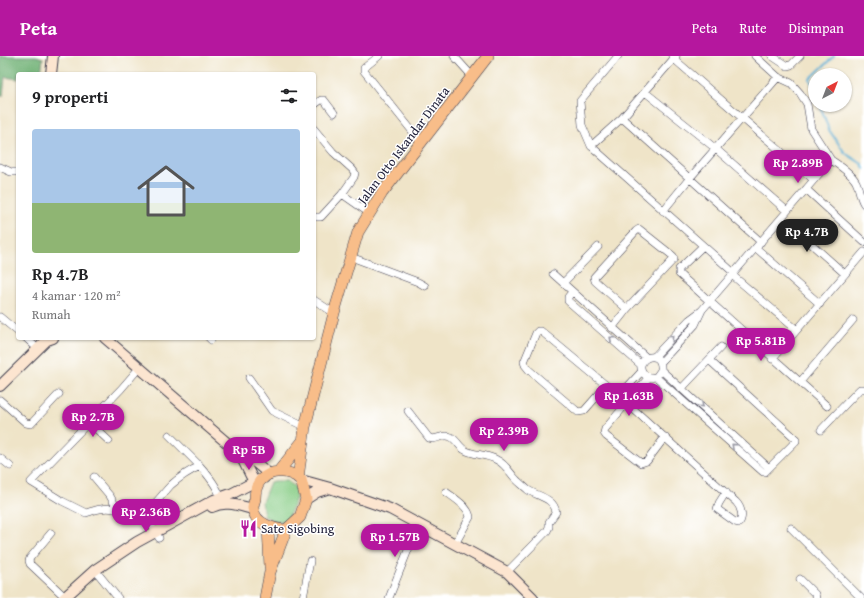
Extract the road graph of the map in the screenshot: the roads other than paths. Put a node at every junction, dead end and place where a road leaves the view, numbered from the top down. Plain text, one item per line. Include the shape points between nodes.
1 (50, 56) edge
2 (379, 56) edge
3 (454, 56) edge
4 (488, 56) edge
5 (618, 56) edge
6 (755, 56) edge
7 (772, 56) edge
8 (800, 56) edge
9 (674, 57) edge
10 (51, 72) edge
11 (472, 76) junction
12 (778, 77) junction
13 (645, 92) junction
14 (316, 104) edge
15 (334, 113) dead end
16 (622, 118) junction
17 (742, 118) junction
18 (316, 131) edge
19 (421, 142) junction
20 (591, 146) junction
21 (716, 149) junction
22 (831, 160) junction
23 (0, 168) edge
24 (16, 172) edge
25 (689, 179) junction
26 (814, 180) junction
27 (806, 189) junction
28 (342, 194) junction
29 (864, 204) edge
30 (664, 211) junction
31 (787, 211) junction
32 (369, 213) junction
33 (316, 217) edge
34 (782, 218) junction
35 (864, 242) edge
36 (758, 245) junction
37 (703, 246) junction
38 (598, 247) dead end
39 (864, 252) edge
40 (351, 257) junction
41 (553, 274) dead end
42 (733, 274) junction
43 (845, 274) junction
44 (563, 283) junction
45 (425, 286) dead end
46 (572, 292) junction
47 (316, 301) edge
48 (709, 302) junction
49 (820, 304) junction
50 (627, 309) junction
51 (702, 310) junction
52 (334, 313) junction
53 (0, 317) edge
54 (853, 320) dead end
55 (612, 328) junction
56 (16, 330) edge
57 (796, 330) junction
58 (28, 340) edge
59 (48, 340) edge
60 (107, 340) edge
61 (722, 348) dead end
62 (38, 349) junction
63 (650, 357) junction
64 (772, 359) junction
65 (709, 360) junction
66 (661, 366) junction
67 (140, 367) junction
68 (642, 368) junction
69 (652, 377) junction
70 (249, 378) dead end
71 (800, 382) junction
72 (0, 386) edge
73 (606, 386) junction
74 (682, 388) junction
75 (864, 389) edge
76 (59, 394) dead end
77 (619, 396) junction
78 (0, 400) edge
79 (626, 403) junction
80 (827, 406) dead end
81 (408, 412) dead end
82 (717, 420) junction
83 (89, 422) junction
84 (711, 426) junction
85 (305, 427) junction
86 (821, 430) dead end
87 (169, 435) dead end
88 (665, 437) junction
89 (109, 441) dead end
90 (302, 442) junction
91 (240, 454) junction
92 (0, 458) edge
93 (10, 466) dead end
94 (200, 466) junction
95 (769, 468) junction
96 (94, 477) dead end
97 (265, 478) junction
98 (299, 479) junction
99 (330, 488) junction
100 (446, 492) dead end
101 (726, 492) dead end
102 (231, 494) junction
103 (306, 498) junction
104 (221, 501) junction
105 (233, 504) junction
106 (118, 510) junction
107 (253, 510) junction
108 (145, 513) junction
109 (418, 525) junction
110 (268, 526) junction
111 (791, 528) dead end
112 (286, 530) junction
113 (51, 533) dead end
114 (157, 535) junction
115 (455, 544) junction
116 (310, 561) dead end
117 (97, 572) junction
118 (270, 572) junction
119 (507, 572) junction
120 (800, 579) dead end
121 (67, 598) edge
122 (118, 598) edge
123 (265, 598) edge
124 (303, 598) edge
125 (389, 598) edge
126 (533, 598) edge
127 (816, 598) edge
128 (863, 598) edge

1 - 10 main road
2 - 19 street via 364,68 364,71
3 - 11 street
4 - 11 main road, Jalan Otto Iskandar Dinata
5 - 20 street via 580,101 582,125
6 - 12 street
7 - 8 street via 787,66
9 - 13 street
9 - 17 street
11 - 19 main road, Jalan Otto Iskandar Dinata
12 - 17 street
12 - 22 street via 791,83 804,99 811,129
13 - 16 street
13 - 21 street
14 - 15 street via 324,100
16 - 20 street
16 - 25 street
17 - 21 street
17 - 26 street
18 - 28 street via 355,173
19 - 32 main road, Jalan Otto Iskandar Dinata
20 - 30 street
21 - 25 street
21 - 31 street
22 - 26 street
22 - 29 street via 856,182 860,199
23 - 24 street
25 - 30 street
25 - 36 street
26 - 27 street
27 - 31 street
27 - 35 street
28 - 32 street
28 - 33 street via 321,217
30 - 37 street
31 - 34 street
32 - 40 main road, Jalan Otto Iskandar Dinata via 358,232
34 - 36 street
34 - 43 street
36 - 42 street
36 - 49 street
37 - 42 street
37 - 48 street via 678,274
38 - 44 street
39 - 43 street
40 - 45 street
40 - 52 main road, Jalan Otto Iskandar Dinata
41 - 44 street
42 - 48 street
42 - 57 street
43 - 49 street
44 - 46 street
46 - 55 street
68 -> 46 street via 568,301
47 - 52 street
48 - 51 street
48 - 64 street
49 - 57 street
50 - 50 street via 674,259 640,229 594,277 595,281
50 - 55 street
63 -> 51 street
51 - 66 street via 695,325
52 - 85 main road, Jalan Otto Iskandar Dinata
53 - 56 street
54 - 71 street
55 - 63 street
57 - 64 street
58 - 62 street
59 - 62 main road
60 - 67 main road
61 - 65 street
62 - 72 main road
63 - 66 street via 658,359
63 - 68 street
64 - 71 street
65 - 74 street
65 - 95 street via 796,439
66 - 69 street
66 - 74 street
67 - 83 street
67 - 91 main road
68 - 69 street
68 - 77 street
69 - 79 street
69 - 84 street
70 - 85 street via 272,411
71 - 80 street
73 - 73 street via 584,411 578,412 525,365 536,333 541,332
73 - 77 street
74 -> 82 street
75 - 86 street via 860,389
76 - 78 street via 31,424 26,423
77 - 79 street
79 - 88 street
79 - 88 street via 605,429 606,436 641,463 647,461
81 - 119 street via 429,438 451,437 466,451 484,454 502,462 515,478 556,508 547,531
82 - 84 street
82 - 95 street
83 - 89 street
83 - 106 street via 31,482 86,513 100,509
95 -> 84 street via 763,472
85 - 90 main road, Jalan Otto Iskandar Dinata
87 - 94 street
88 - 101 street
90 - 97 main road
90 - 98 main road, Jalan Otto Iskandar Dinata
91 - 97 main road
91 - 97 main road via 256,463
92 - 93 street
94 - 104 street via 215,486
94 - 108 street via 176,480
96 - 106 street
97 - 98 main road via 292,474
97 - 102 main road
97 - 107 main road
98 - 99 main road
98 - 103 main road
99 - 103 main road
99 - 109 main road via 390,509
100 - 115 street via 470,514
102 - 104 main road
102 - 105 main road
103 - 112 main road via 300,518
104 - 105 main road
104 - 114 main road via 214,500
105 - 107 main road
106 - 108 street via 140,516
107 - 110 main road via 259,520
108 - 114 street
109 - 115 main road
109 - 125 street
110 - 112 main road
110 - 118 main road
111 - 128 street
112 - 118 main road
113 - 121 street via 29,561
114 - 117 main road via 108,560
115 - 119 main road
116 - 124 street
117 - 121 main road
117 - 122 street
118 - 123 main road
119 - 126 main road
120 - 127 street

